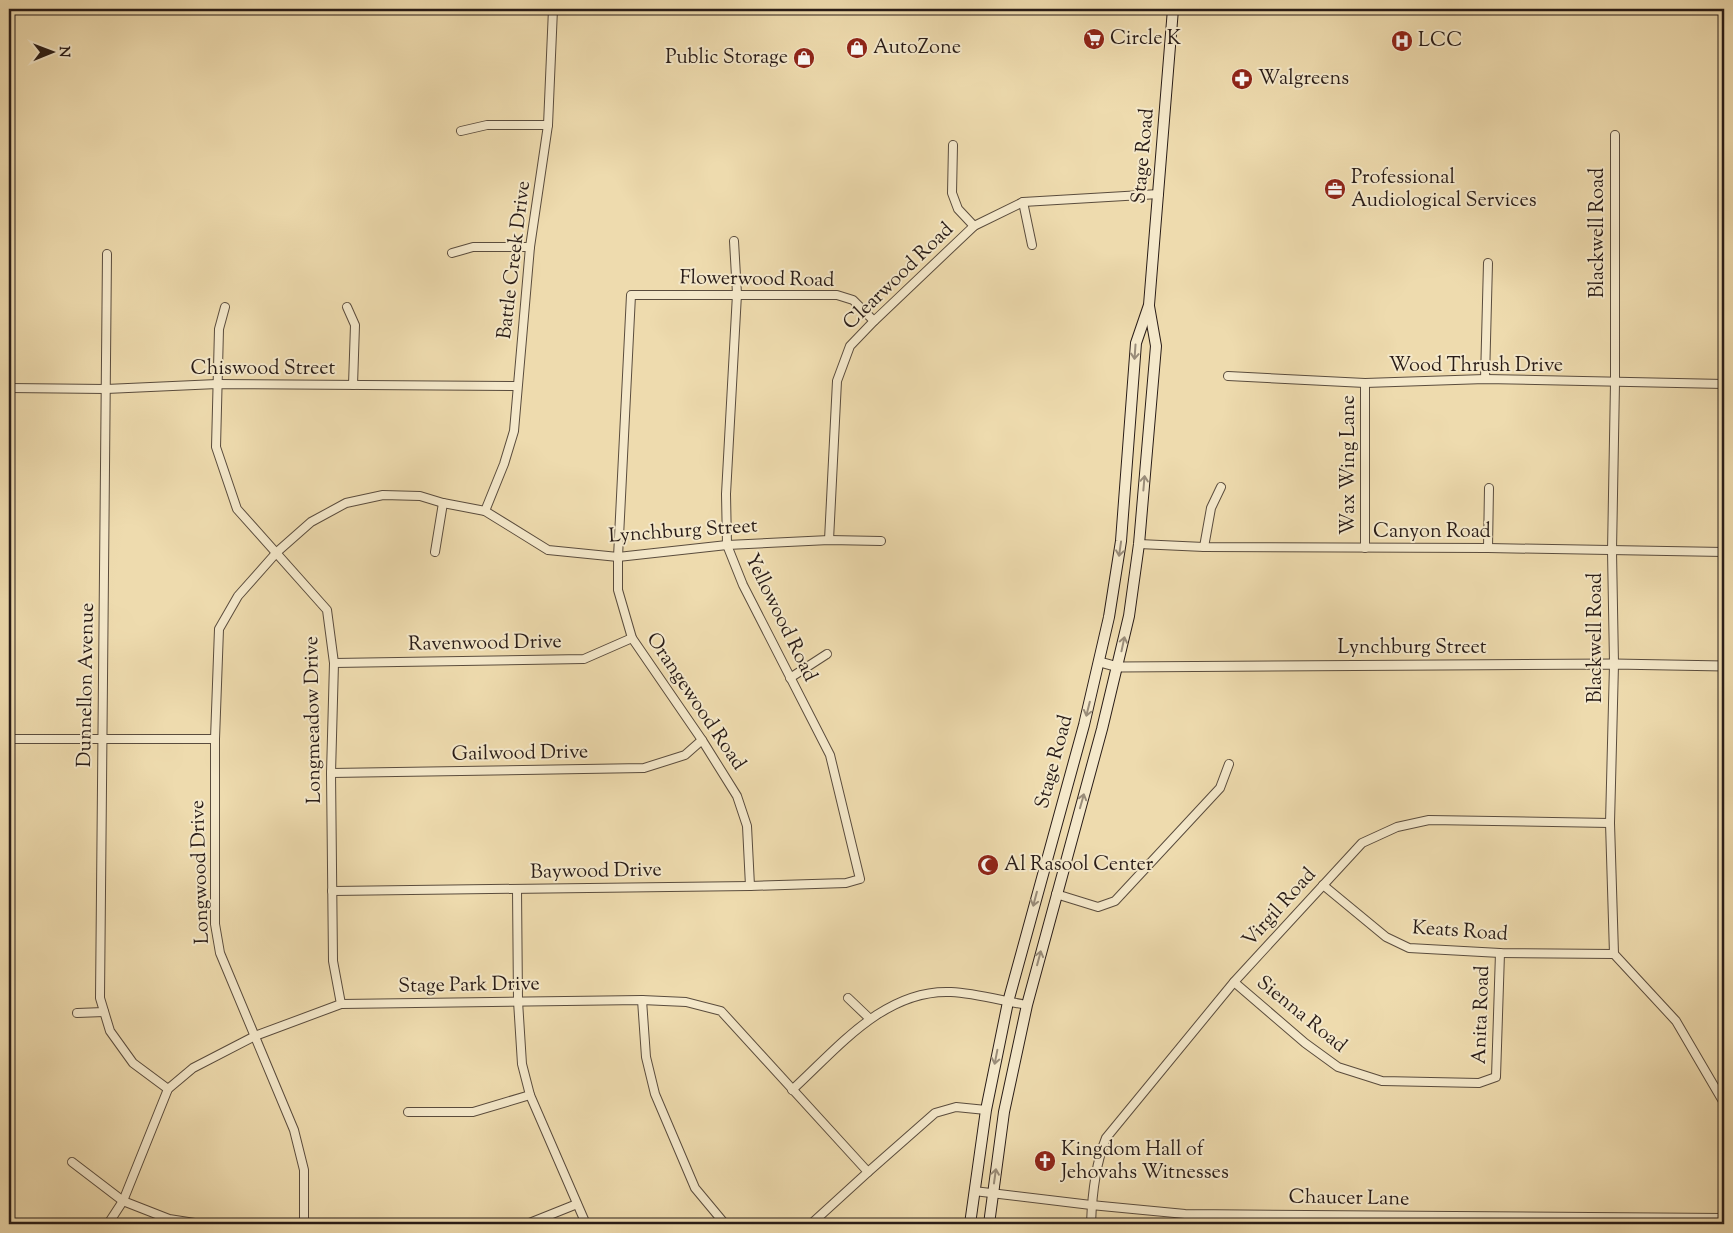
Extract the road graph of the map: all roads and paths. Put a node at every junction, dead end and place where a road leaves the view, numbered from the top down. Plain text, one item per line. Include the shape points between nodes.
1 (553, 9) edge
2 (1173, 9) edge
3 (548, 125) junction
4 (461, 131) dead end
5 (1615, 135) dead end
6 (954, 145) dead end
7 (1159, 194) junction
8 (1023, 202) junction
9 (974, 226) junction
10 (734, 241) dead end
11 (1032, 245) dead end
12 (530, 247) junction
13 (452, 253) dead end
14 (107, 254) dead end
15 (1488, 263) dead end
16 (737, 294) junction
17 (631, 295) joint
18 (1149, 305) junction
19 (225, 307) dead end
20 (347, 307) dead end
21 (874, 320) junction
22 (1228, 376) dead end
23 (1485, 379) junction
24 (1365, 383) junction
25 (1615, 383) junction
26 (217, 384) junction
27 (354, 384) junction
28 (1724, 384) edge
29 (517, 386) junction
30 (9, 388) edge
31 (106, 389) junction
32 (1221, 487) dead end
33 (1489, 488) dead end
34 (443, 503) junction
35 (485, 511) junction
36 (829, 540) junction
37 (881, 541) dead end
38 (1139, 544) junction
39 (728, 545) junction
40 (1204, 547) junction
41 (1365, 548) junction
42 (1488, 548) junction
43 (1612, 551) junction
44 (277, 552) junction
45 (435, 552) dead end
46 (1724, 552) edge
47 (618, 557) junction
48 (632, 638) junction
49 (827, 654) dead end
50 (1100, 662) junction
51 (334, 664) junction
52 (1614, 664) junction
53 (1724, 666) edge
54 (1118, 667) junction
55 (790, 678) junction
56 (9, 739) edge
57 (103, 739) junction
58 (215, 739) junction
59 (702, 740) junction
60 (1229, 764) dead end
61 (331, 772) junction
62 (1610, 823) junction
63 (860, 879) joint
64 (1323, 885) junction
65 (750, 886) junction
66 (517, 889) junction
67 (332, 891) junction
68 (1056, 894) junction
69 (1500, 953) junction
70 (1614, 954) junction
71 (1234, 982) junction
72 (848, 998) dead end
73 (642, 1000) junction
74 (518, 1002) junction
75 (1008, 1002) junction
76 (341, 1004) junction
77 (1026, 1005) junction
78 (104, 1012) junction
79 (77, 1013) dead end
80 (869, 1018) junction
81 (255, 1036) junction
82 (1496, 1078) joint
83 (168, 1089) junction
84 (792, 1090) junction
85 (530, 1094) junction
86 (1724, 1103) edge
87 (986, 1110) junction
88 (408, 1112) dead end
89 (72, 1162) dead end
90 (868, 1172) junction
91 (974, 1191) junction
92 (992, 1194) junction
93 (122, 1201) junction
94 (577, 1204) junction
95 (1091, 1206) junction
96 (1724, 1218) edge
97 (108, 1224) edge
98 (201, 1224) edge
99 (303, 1224) edge
100 (527, 1224) edge
101 (586, 1224) edge
102 (725, 1224) edge
103 (811, 1224) edge
104 (970, 1224) edge
105 (989, 1224) edge
106 (1090, 1224) edge

1 - 3 street, Battle Creek Drive
2 - 7 main road, Stage Road
3 - 4 street via 487,125
3 - 12 street, Battle Creek Drive
5 - 25 street, Blackwell Road
6 - 9 street via 952,193 958,209
7 - 8 street, Clearwood Road
7 - 18 main road, Stage Road
8 - 9 street, Clearwood Road
8 - 11 street
9 - 21 street, Clearwood Road
10 - 16 street, Yellowood Road
12 - 13 street via 473,246
12 - 29 street, Battle Creek Drive
14 - 31 street, Dunnellon Avenue
15 - 23 street
16 - 17 street, Flowerwood Road
16 - 21 street, Flowerwood Road via 837,294 853,300
16 - 39 street, Yellowood Road via 726,494
17 - 47 street, Orangewood Road
38 -> 18 main road, Stage Road via 1156,346
18 -> 50 main road, Stage Road via 1136,343 1121,541
19 - 26 street, Longmeadow Drive via 219,328
20 - 27 street via 355,325
21 - 36 street, Clearwood Road via 850,346 837,381
22 - 24 street, Wood Thrush Drive
23 - 24 street, Wood Thrush Drive
23 - 25 street, Wood Thrush Drive
24 - 41 street, Wax Wing Lane
25 - 28 street, Wood Thrush Drive
25 - 43 street, Blackwell Road
26 - 27 street, Chiswood Street
26 - 31 street, Chiswood Street
26 - 44 street, Longmeadow Drive via 216,447 237,509
27 - 29 street, Chiswood Street
29 - 35 street, Battle Creek Drive via 514,431
30 - 31 street, Chiswood Street
31 - 57 street, Dunnellon Avenue
32 - 40 street via 1211,508
33 - 42 street
34 - 35 street, Lynchburg Street
34 - 44 street, Lynchburg Street via 420,496 384,495 346,504 311,522
34 - 45 street
35 - 47 street, Lynchburg Street via 548,550
36 - 37 street, Lynchburg Street
36 - 39 street, Lynchburg Street
38 - 40 street, Canyon Road
54 -> 38 main road, Stage Road
39 - 47 street, Lynchburg Street
39 - 55 street, Yellowood Road via 743,586
40 - 41 street, Canyon Road
41 - 42 street, Canyon Road
42 - 43 street, Canyon Road
43 - 46 street, Canyon Road
43 - 52 street, Blackwell Road
44 - 51 street, Longmeadow Drive via 327,610
44 - 58 street, Longwood Drive via 238,596 219,629
47 - 48 street, Orangewood Road via 618,590
48 - 51 street, Ravenwood Drive via 584,659
48 - 59 street, Orangewood Road
49 - 55 street
50 - 54 street, Lynchburg Street
50 -> 75 main road, Stage Road
51 - 61 street, Longmeadow Drive
52 - 53 street, Lynchburg Street
52 - 54 street, Lynchburg Street
52 - 62 street, Blackwell Road
68 -> 54 main road, Stage Road
55 - 63 street, Yellowood Road via 830,755
56 - 57 street
57 - 58 street
57 - 78 street, Dunnellon Avenue via 100,998
58 - 81 street, Longwood Drive via 215,924 220,953
59 - 61 street, Gailwood Drive via 685,754 644,768
59 - 65 street, Orangewood Road via 737,796 747,826
60 - 68 street via 1220,788 1115,900 1098,907
61 - 67 street, Longmeadow Drive
62 - 64 street, Virgil Road via 1429,820 1397,826 1362,843
62 - 70 street, Blackwell Road
63 - 65 street, Baywood Drive via 846,884
64 - 69 street, Keats Road via 1386,937 1409,948
64 - 71 street, Virgil Road
65 - 66 street, Baywood Drive
66 - 67 street, Baywood Drive
66 - 74 street
67 - 76 street, Longmeadow Drive via 333,961
77 -> 68 main road, Stage Road
69 - 70 street, Keats Road
69 - 82 street, Anita Road
70 - 86 street via 1676,1021
71 - 82 street, Sienna Road via 1304,1043 1338,1067 1382,1081 1479,1083
71 - 95 street, Virgil Road via 1106,1138 1099,1157
72 - 80 street
73 - 74 street, Stage Park Drive
73 - 84 street, Stage Park Drive via 686,1002 721,1012
73 - 102 street via 646,1057 655,1094 695,1188
74 - 76 street, Stage Park Drive
74 - 85 street via 522,1064
75 - 77 street
75 - 80 street via 950,992 916,995
75 -> 87 main road, Stage Road
76 - 81 street, Stage Park Drive
92 -> 77 main road, Stage Road via 1004,1112
78 - 79 street
78 - 83 street, Dunnellon Avenue via 110,1032 133,1063
80 - 84 street
81 - 83 street, Stage Park Drive via 193,1068
81 - 99 street, Longwood Drive via 294,1130 304,1170
83 - 93 street, Stage Park Drive
84 - 90 street, Stage Park Drive
85 - 88 street via 473,1112
85 - 94 street
87 - 90 street via 956,1107 936,1112
87 - 91 main road, Stage Road
89 - 93 street
90 - 103 street
91 - 92 street, Chaucer Lane
91 - 104 main road, Stage Road
92 - 95 street, Chaucer Lane
92 - 105 main road, Stage Road
93 - 97 street, Stage Park Drive
93 - 98 street via 169,1219
94 - 100 street
94 - 101 street
95 - 96 street, Chaucer Lane via 1185,1214
95 - 106 street, Virgil Road

